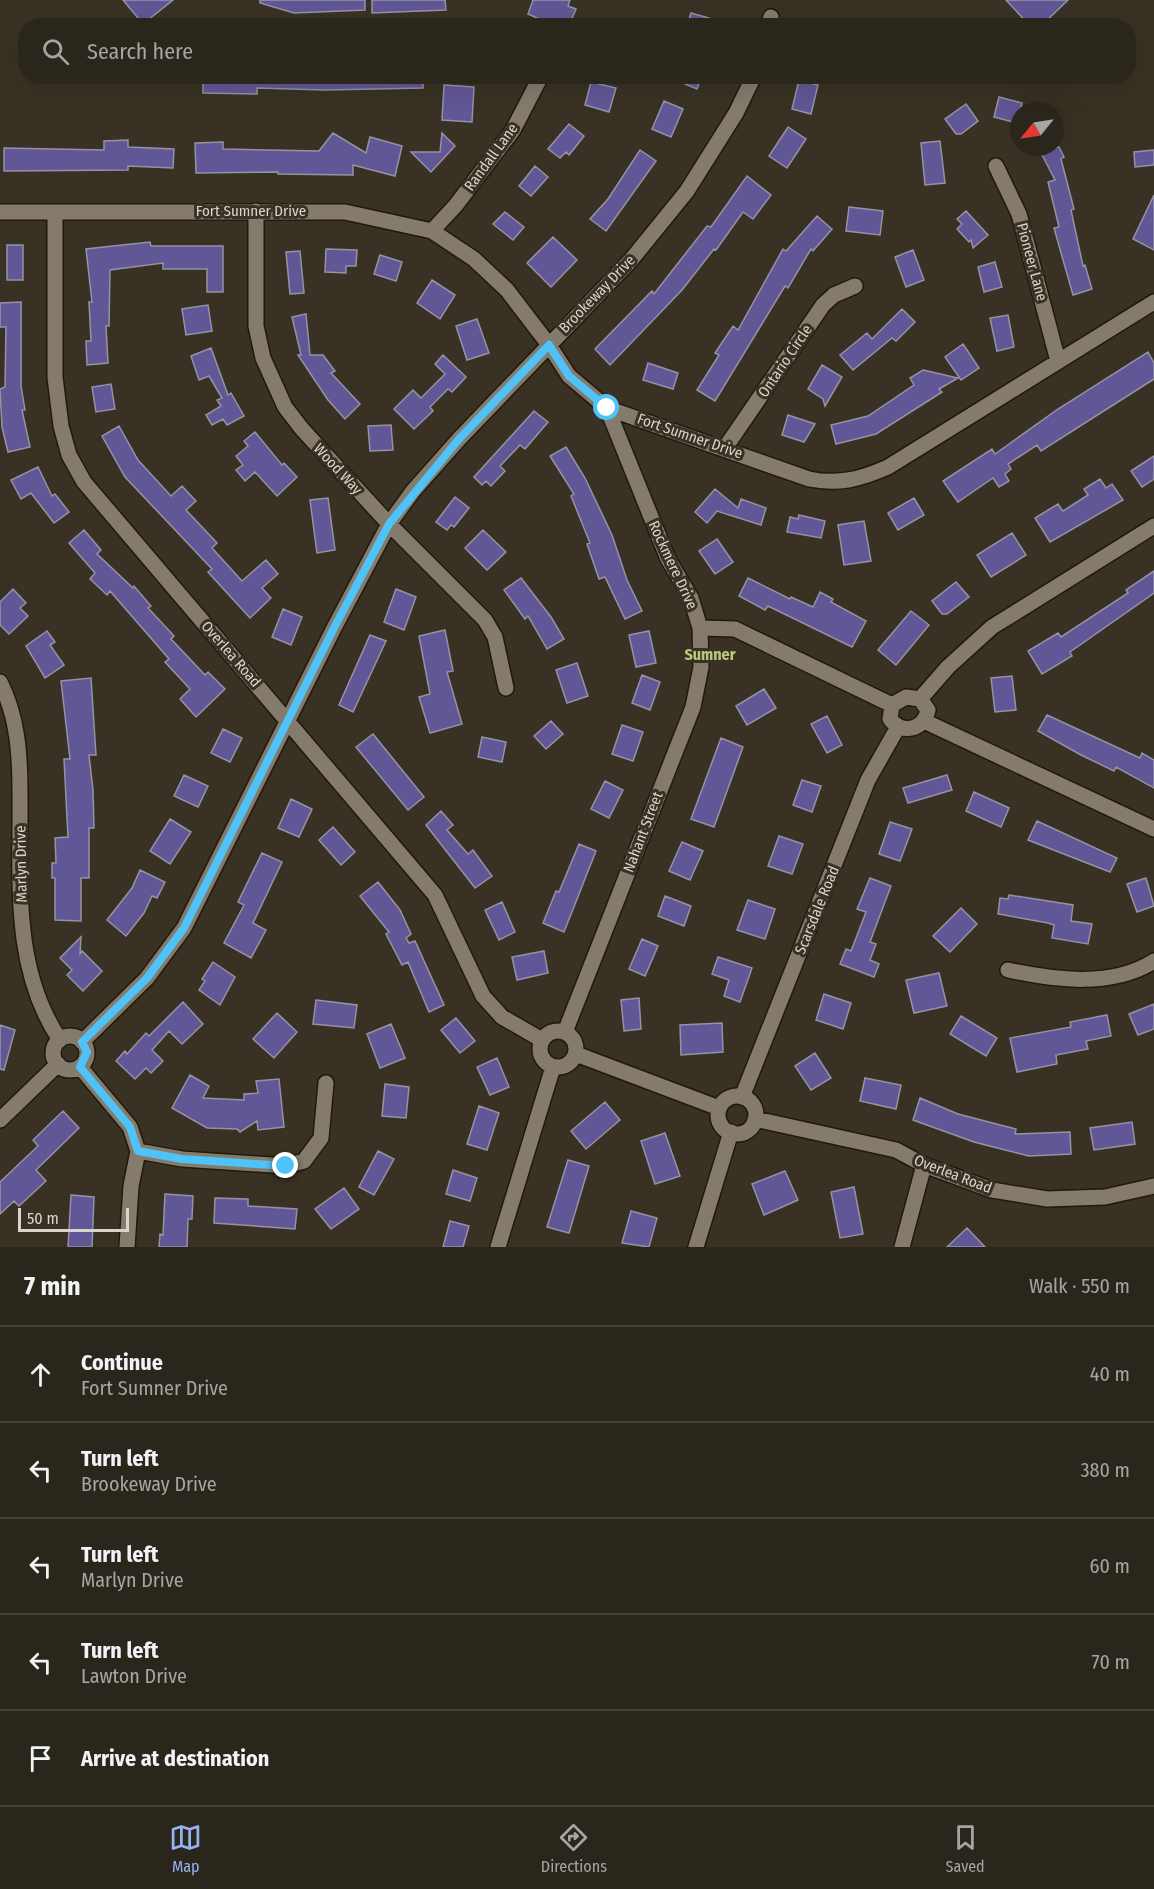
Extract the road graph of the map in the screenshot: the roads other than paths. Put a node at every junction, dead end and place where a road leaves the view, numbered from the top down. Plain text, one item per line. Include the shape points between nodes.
1 (537, 84) edge
2 (750, 84) edge
3 (996, 166) dead end
4 (256, 211) junction
5 (0, 212) edge
6 (55, 212) junction
7 (432, 231) junction
8 (855, 286) dead end
9 (1154, 302) edge
10 (549, 345) junction
11 (1058, 361) junction
12 (607, 408) junction
13 (725, 448) junction
14 (389, 524) junction
15 (1154, 526) edge
16 (700, 628) junction
17 (0, 682) edge
18 (506, 688) dead end
19 (920, 699) junction
20 (892, 705) junction
21 (924, 721) junction
22 (289, 722) junction
23 (898, 727) junction
24 (1154, 829) edge
25 (1154, 960) edge
26 (1008, 970) dead end
27 (565, 1032) junction
28 (60, 1040) junction
29 (542, 1040) junction
30 (82, 1042) junction
31 (576, 1054) junction
32 (58, 1064) junction
33 (553, 1066) junction
34 (80, 1067) junction
35 (326, 1083) dead end
36 (742, 1097) junction
37 (719, 1108) junction
38 (755, 1119) junction
39 (0, 1120) edge
40 (730, 1132) junction
41 (138, 1151) junction
42 (924, 1165) junction
43 (1154, 1186) edge
44 (126, 1247) edge
45 (498, 1247) edge
46 (696, 1247) edge
47 (902, 1247) edge

1 - 7 street, Randall Lane via 513,130
2 - 10 street, Brookeway Drive via 687,190 631,260
3 - 11 street, Pioneer Lane via 1019,214
4 - 6 street, Fort Sumner Drive
4 - 7 street, Fort Sumner Drive via 345,212
4 - 14 street, Wood Way via 256,326 273,382 302,429
5 - 6 street, Fort Sumner Drive
6 - 22 street, Overlea Road via 55,378 69,455 84,482
7 - 10 street, Fort Sumner Drive via 474,259 507,290
8 - 13 street, Ontario Circle via 823,305
9 - 11 street, Fort Sumner Drive
10 - 12 street, Fort Sumner Drive via 569,376
10 - 14 street, Brookeway Drive via 459,439
11 - 13 street, Fort Sumner Drive via 888,467 857,480 829,483 809,479
12 - 13 street, Fort Sumner Drive
12 - 16 street, Rockmere Drive via 668,559 691,598
14 - 18 street, Wood Way via 485,620 495,637
14 - 22 street, Brookeway Drive
15 - 19 street via 992,627 948,666
16 - 20 street, Rockmere Drive via 735,628
16 - 27 street, Nahant Street via 701,667 693,707
17 - 28 street, Marlyn Drive via 16,730 20,759 21,915 26,955 45,1017
19 - 20 street via 906,697
19 - 21 street via 928,710
20 - 23 street via 890,719
21 - 23 street via 912,728
21 - 24 street
22 - 29 street, Overlea Road via 435,895 483,996 502,1017
22 - 30 street, Brookeway Drive via 184,928 147,978
23 - 36 street, Scarsdale Road via 868,780
25 - 26 street via 1122,973 1083,980 1045,979
27 - 29 street via 549,1032
27 - 31 street via 576,1043
28 - 30 street via 74,1037
28 - 32 street via 54,1049
29 - 33 street via 541,1056
30 - 34 street via 87,1052
31 - 33 street via 570,1064
31 - 37 street
32 - 34 street via 66,1070
32 - 39 street
33 - 45 street
34 - 41 street via 130,1127
35 - 41 street via 321,1138 304,1161 286,1166 182,1159
36 - 37 street via 726,1099
36 - 38 street via 754,1108
37 - 40 street via 721,1125
38 - 40 street via 743,1132
38 - 42 street, Overlea Road via 896,1150
40 - 46 street
41 - 44 street via 130,1186
42 - 43 street, Overlea Road via 992,1190 1047,1199 1105,1197
42 - 47 street

